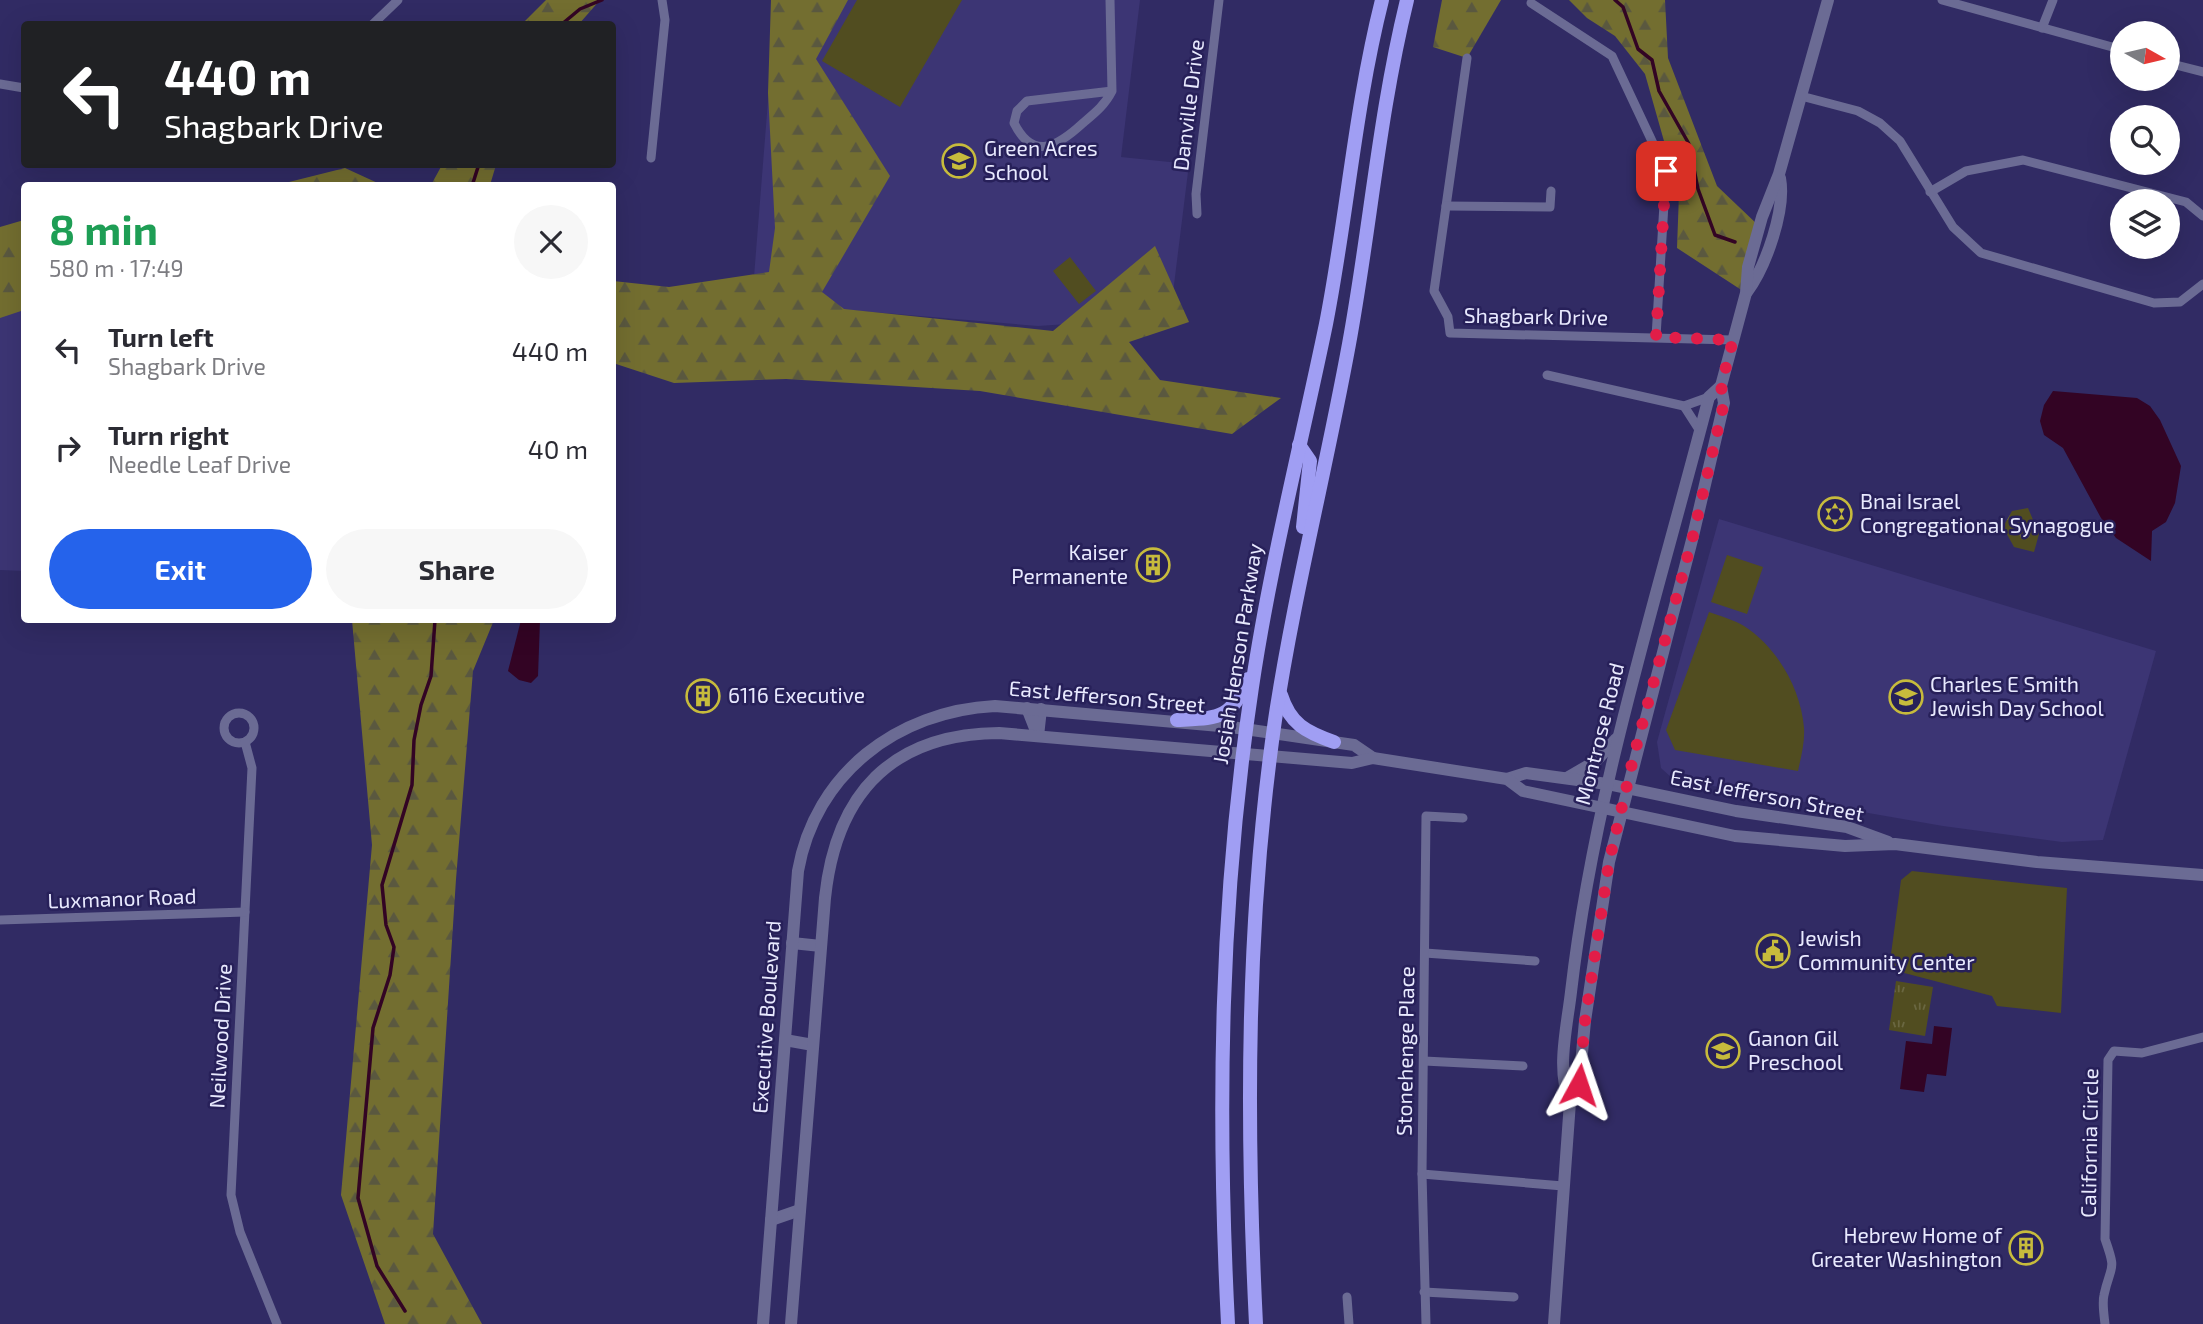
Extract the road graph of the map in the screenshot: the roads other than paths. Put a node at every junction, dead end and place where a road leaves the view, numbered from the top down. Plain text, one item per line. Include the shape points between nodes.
1 (398, 0) edge
2 (662, 0) edge
3 (1110, 0) edge
4 (1219, 0) edge
5 (1382, 0) edge
6 (1407, 0) edge
7 (1828, 0) edge
8 (1942, 0) edge
9 (2053, 0) edge
10 (1531, 3) dead end
11 (376, 21) edge
12 (2042, 28) junction
13 (2110, 46) edge
14 (1467, 58) dead end
15 (2180, 65) edge
16 (2203, 72) edge
17 (0, 84) edge
18 (21, 88) edge
19 (1112, 91) junction
20 (1801, 96) junction
21 (651, 158) dead end
22 (1551, 191) dead end
23 (1930, 192) junction
24 (1446, 206) junction
25 (1197, 214) dead end
26 (2203, 216) edge
27 (2203, 284) edge
28 (1656, 337) junction
29 (1733, 340) junction
30 (1547, 375) dead end
31 (1721, 386) junction
32 (1709, 397) junction
33 (1684, 406) junction
34 (1700, 431) junction
35 (1299, 445) junction
36 (1303, 560) junction
37 (1255, 662) junction
38 (1279, 692) junction
39 (1027, 708) junction
40 (1041, 709) junction
41 (1177, 720) junction
42 (1246, 729) junction
43 (1273, 733) junction
44 (1038, 736) junction
45 (1619, 736) junction
46 (881, 741) joint
47 (245, 742) dead end
48 (1334, 742) junction
49 (1243, 752) junction
50 (1271, 754) junction
51 (1373, 758) junction
52 (1567, 778) junction
53 (1507, 779) junction
54 (1607, 784) junction
55 (1626, 789) junction
56 (1601, 807) junction
57 (1620, 812) junction
58 (1463, 818) dead end
59 (1895, 844) junction
60 (2203, 875) edge
61 (244, 912) junction
62 (0, 920) edge
63 (792, 943) junction
64 (821, 946) junction
65 (1425, 953) junction
66 (1535, 961) dead end
67 (2203, 1037) edge
68 (785, 1040) junction
69 (813, 1045) junction
70 (1424, 1061) junction
71 (1523, 1066) dead end
72 (1570, 1102) junction
73 (1422, 1174) junction
74 (1563, 1186) junction
75 (800, 1210) junction
76 (771, 1220) junction
77 (1424, 1293) junction
78 (1347, 1297) dead end
79 (1514, 1297) dead end
80 (277, 1324) edge
81 (763, 1324) edge
82 (791, 1324) edge
83 (1228, 1324) edge
84 (1256, 1324) edge
85 (1349, 1324) edge
86 (1426, 1324) edge
87 (1554, 1324) edge
88 (2105, 1324) edge

1 - 11 street
2 - 21 street via 665,20
3 - 19 street
4 - 25 street, Danville Drive
5 - 35 main road, Josiah Henson Parkway via 1361,99 1331,296
6 - 36 main road via 1381,121 1348,350
7 - 20 street, Montrose Road
8 - 12 street
9 - 12 street
10 - 28 street via 1612,56 1666,171
12 - 13 street
14 - 24 street, Shagbark Drive
15 - 16 street
17 - 18 street
19 - 19 street via 1105,104 1077,129 1047,147 1033,146 1021,138 1014,122 1027,101
20 - 23 street via 1858,111 1880,123 1900,141
20 - 29 street, Montrose Road via 1759,226
22 - 24 street via 1550,207
23 - 26 street via 1966,171 2023,160 2186,202
23 - 27 street via 1953,227 1981,253 2154,303 2180,302
24 - 28 street, Shagbark Drive via 1434,291 1448,317 1450,333
28 - 29 street, Shagbark Drive
29 - 31 street, Montrose Road
30 - 33 street
31 - 32 street
31 - 55 street, Montrose Road via 1724,403 1693,536
32 - 33 street
32 - 34 street, Montrose Road
33 - 34 street
34 - 45 street, Montrose Road
35 - 36 main road via 1310,461
35 - 37 main road, Josiah Henson Parkway
36 - 38 main road
37 - 41 main road via 1229,712 1212,719
37 - 42 main road, Josiah Henson Parkway
38 - 43 main road
38 - 48 main road via 1292,721
39 - 40 street, East Jefferson Street
39 - 44 street
39 - 46 street, East Jefferson Street via 981,707 945,713
40 - 41 street, East Jefferson Street
40 - 44 street
41 - 42 street, East Jefferson Street
42 - 43 street, East Jefferson Street
42 - 49 main road, Josiah Henson Parkway
43 - 48 street, East Jefferson Street
43 - 50 main road
44 - 49 street, East Jefferson Street
44 - 64 street, East Jefferson Street via 999,733 931,744 897,759 860,794 836,837
45 - 52 street via 1596,761
45 - 54 street, Montrose Road
46 - 63 street, Executive Boulevard via 833,785 810,826 798,872
47 - 61 street, Neilwood Drive via 252,768
48 - 51 street, East Jefferson Street via 1354,746
49 - 50 street, East Jefferson Street
49 - 83 main road, Josiah Henson Parkway via 1231,849 1222,1006
50 - 51 street, East Jefferson Street via 1352,763
50 - 84 main road via 1260,850 1251,1047
51 - 53 street, East Jefferson Street
52 - 53 street, East Jefferson Street via 1525,773
52 - 54 street, East Jefferson Street
53 - 56 street, East Jefferson Street via 1523,792
54 - 55 street, East Jefferson Street
54 - 56 street, Montrose Road
55 - 57 street, Montrose Road
55 - 59 street, East Jefferson Street via 1847,827
56 - 57 street, East Jefferson Street
56 - 72 street, Montrose Road via 1568,1018 1563,1085
57 - 59 street, East Jefferson Street via 1735,836 1845,846
57 - 72 street, Montrose Road via 1597,937 1579,1085
58 - 65 street, Stonehenge Place via 1426,816
59 - 60 street, East Jefferson Street via 2037,862
61 - 62 street, Luxmanor Road
61 - 80 street, Neilwood Drive via 231,1195 240,1232
63 - 64 street
63 - 68 street, Executive Boulevard
64 - 69 street
65 - 66 street
65 - 70 street, Stonehenge Place
67 - 88 street, California Circle via 2143,1053 2114,1051 2108,1060 2105,1239 2113,1275 2104,1295
68 - 69 street
68 - 76 street, Executive Boulevard
69 - 75 street
70 - 71 street
70 - 73 street, Stonehenge Place
72 - 74 street, Montrose Road
73 - 74 street
73 - 77 street, Stonehenge Place
74 - 87 street, Montrose Road
75 - 76 street
75 - 82 street
76 - 81 street, Executive Boulevard
77 - 79 street
77 - 86 street, Stonehenge Place
78 - 85 street

